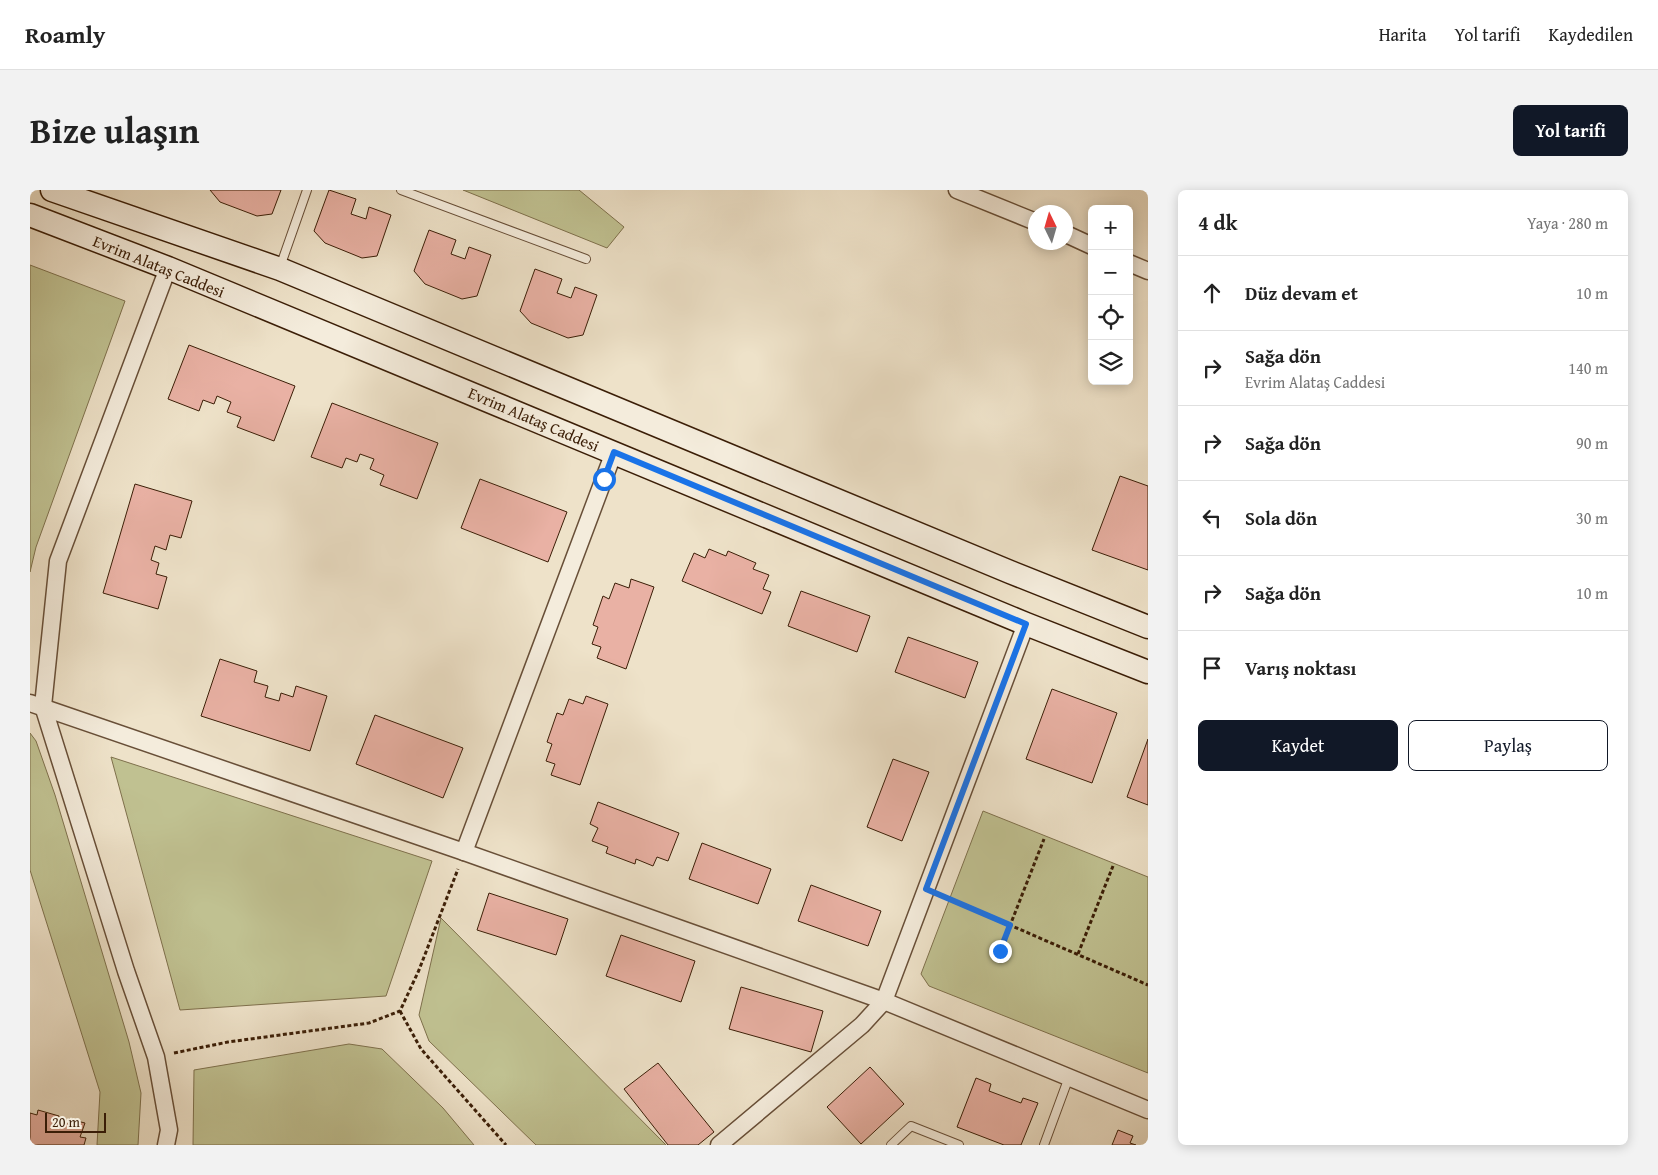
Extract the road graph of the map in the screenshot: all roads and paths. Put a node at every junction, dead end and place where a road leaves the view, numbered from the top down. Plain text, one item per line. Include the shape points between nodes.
1 (52, 190) edge
2 (307, 190) edge
3 (402, 190) edge
4 (957, 190) edge
5 (30, 215) edge
6 (1028, 219) edge
7 (1073, 237) edge
8 (1088, 244) edge
9 (586, 259) dead end
10 (1133, 265) edge
11 (168, 268) junction
12 (280, 269) junction
13 (1148, 271) edge
14 (614, 452) junction
15 (1026, 624) junction
16 (1148, 627) edge
17 (1148, 672) edge
18 (36, 704) edge
19 (1044, 839) dead end
20 (464, 852) junction
21 (1113, 866) dead end
22 (926, 889) junction
23 (1010, 925) junction
24 (1000, 951) dead end
25 (1078, 954) junction
26 (1148, 984) edge
27 (884, 1001) junction
28 (400, 1011) junction
29 (156, 1057) junction
30 (1069, 1077) junction
31 (1148, 1110) edge
32 (166, 1145) edge
33 (506, 1145) edge
34 (719, 1145) edge
35 (891, 1145) edge
36 (959, 1145) edge
37 (1044, 1145) edge

1 - 12 main road
2 - 12 lane
3 - 9 lane
4 - 6 street
5 - 11 main road, Evrim Alataş Caddesi
7 - 8 street
10 - 13 street
11 - 14 main road, Evrim Alataş Caddesi
11 - 18 street via 58,561
12 - 16 main road
14 - 15 main road, Evrim Alataş Caddesi
14 - 20 street
15 - 17 main road, Evrim Alataş Caddesi
15 - 22 street
18 - 20 street
18 - 29 street
19 - 23 path
20 - 27 street
20 - 28 path
21 - 25 path
22 - 23 path
22 - 27 street
23 - 24 path
23 - 25 path
25 - 26 path
27 - 30 street
27 - 34 street via 862,1024
28 - 29 path via 369,1023 228,1042
28 - 33 path via 421,1049
29 - 32 street via 169,1130
30 - 31 street
30 - 37 lane
35 - 36 lane via 911,1126

